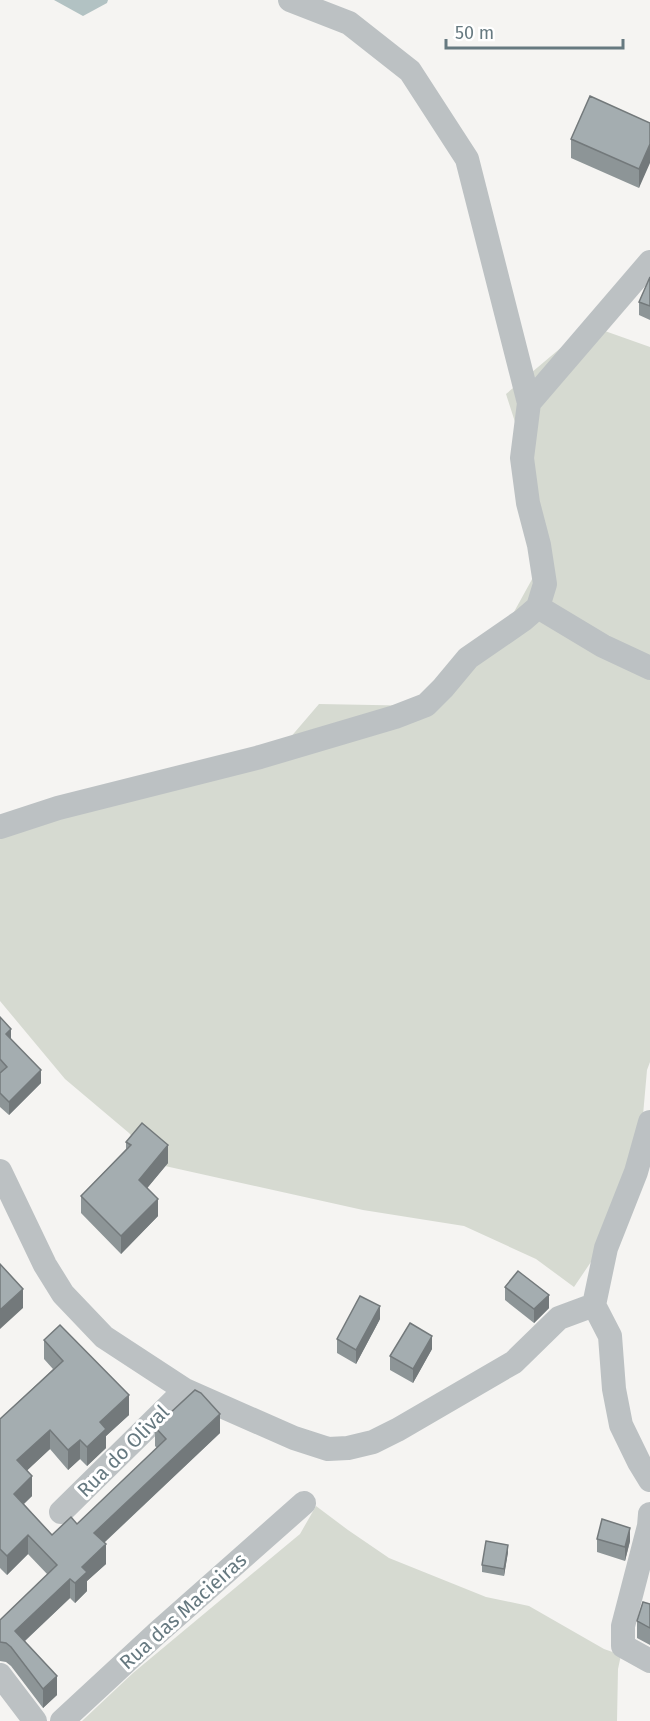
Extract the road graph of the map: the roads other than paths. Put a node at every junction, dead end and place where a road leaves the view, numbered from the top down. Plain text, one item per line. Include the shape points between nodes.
1 (290, 0) edge
2 (650, 262) edge
3 (529, 403) junction
4 (538, 607) junction
5 (650, 668) edge
6 (0, 826) edge
7 (650, 1122) edge
8 (0, 1171) edge
9 (594, 1305) junction
10 (184, 1390) junction
11 (650, 1480) edge
12 (304, 1503) dead end
13 (61, 1512) dead end
14 (650, 1514) edge
15 (650, 1661) edge
16 (0, 1675) edge
17 (35, 1721) edge
18 (62, 1721) edge

1 - 3 street via 349,23 410,71 466,159
2 - 3 street
3 - 4 street via 522,458 545,584
4 - 5 street via 603,646
4 - 6 street via 468,658 426,705 260,757
7 - 9 street via 636,1173 606,1248
8 - 10 street via 63,1294 104,1337
9 - 10 street via 559,1318 514,1362 397,1430 348,1448 328,1449 294,1438
9 - 11 street via 610,1336 621,1425
10 - 13 street, Rua do Olival
12 - 18 street, Rua das Macieiras
14 - 15 street via 623,1626 623,1646
16 - 17 street

